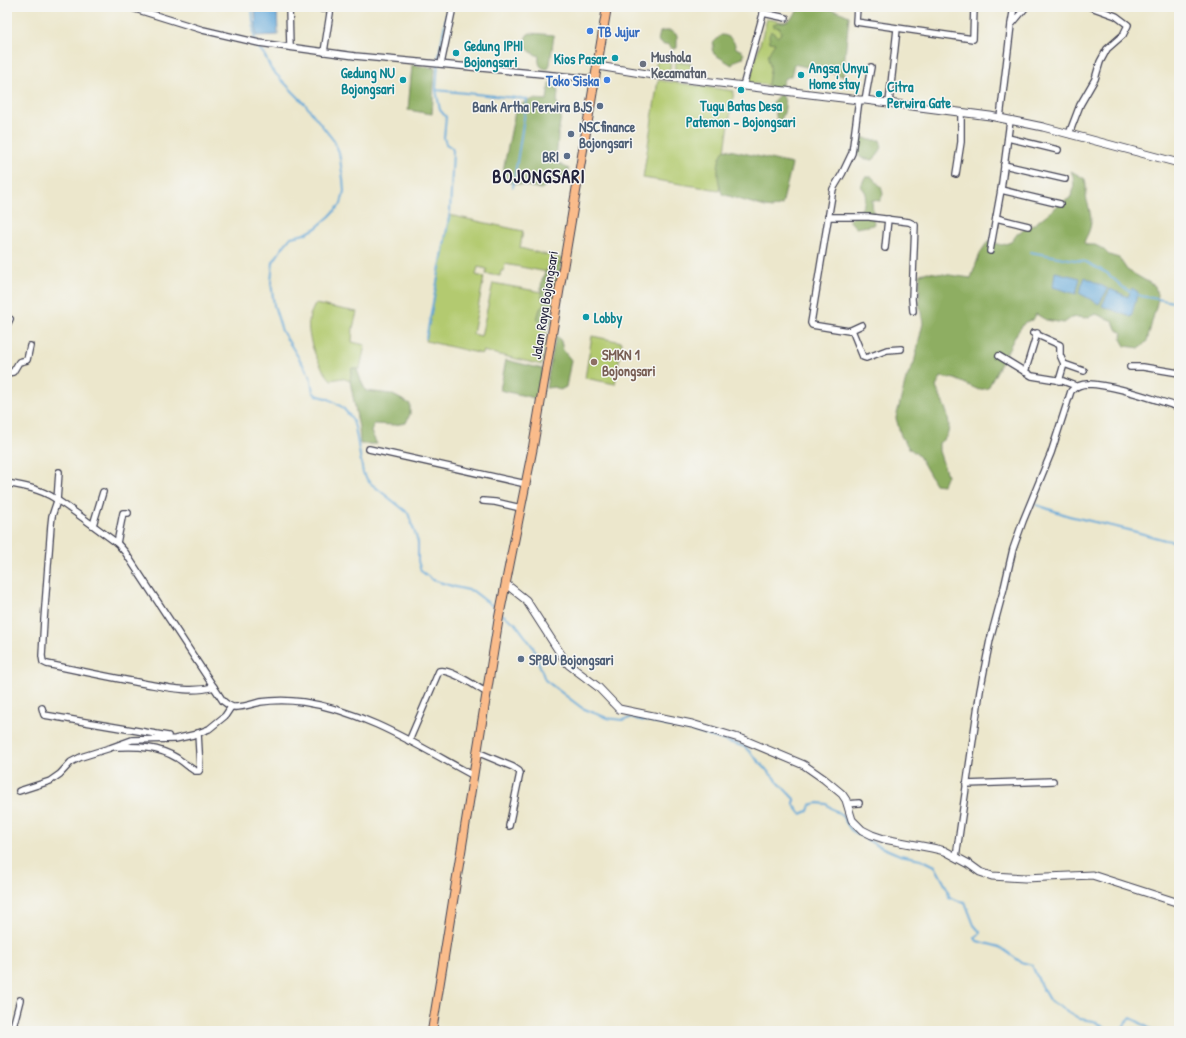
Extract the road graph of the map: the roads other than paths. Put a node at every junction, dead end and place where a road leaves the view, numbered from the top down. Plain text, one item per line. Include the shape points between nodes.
1 (129, 7) edge
2 (289, 7) edge
3 (320, 7) edge
4 (453, 7) edge
5 (607, 7) edge
6 (765, 7) edge
7 (857, 7) edge
8 (974, 7) edge
9 (1014, 7) edge
10 (1026, 7) edge
11 (1091, 7) edge
12 (331, 8) edge
13 (763, 13) junction
14 (786, 18) dead end
15 (1011, 25) junction
16 (897, 29) junction
17 (290, 47) junction
18 (324, 52) junction
19 (439, 63) junction
20 (598, 66) junction
21 (871, 68) dead end
22 (595, 79) junction
23 (743, 86) junction
24 (862, 100) junction
25 (889, 103) junction
26 (961, 112) junction
27 (1000, 118) junction
28 (1010, 120) junction
29 (1069, 134) junction
30 (1008, 138) junction
31 (1058, 150) dead end
32 (1179, 163) edge
33 (1004, 165) junction
34 (956, 174) dead end
35 (1064, 179) dead end
36 (1001, 190) junction
37 (1060, 204) dead end
38 (828, 217) junction
39 (996, 218) junction
40 (888, 219) junction
41 (1028, 226) dead end
42 (885, 248) dead end
43 (990, 251) dead end
44 (913, 311) dead end
45 (10, 318) dead end
46 (862, 324) dead end
47 (7, 325) edge
48 (852, 330) junction
49 (30, 346) dead end
50 (901, 349) dead end
51 (999, 356) dead end
52 (1064, 364) junction
53 (1130, 367) dead end
54 (1084, 371) dead end
55 (1025, 372) junction
56 (1179, 372) edge
57 (7, 373) edge
58 (1059, 381) junction
59 (1076, 386) junction
60 (1179, 407) edge
61 (369, 449) dead end
62 (59, 472) dead end
63 (7, 484) edge
64 (526, 484) junction
65 (103, 492) dead end
66 (58, 501) junction
67 (483, 501) dead end
68 (521, 508) junction
69 (128, 513) dead end
70 (93, 525) junction
71 (117, 543) junction
72 (506, 584) junction
73 (214, 687) junction
74 (486, 692) junction
75 (231, 707) junction
76 (42, 708) dead end
77 (198, 733) junction
78 (175, 739) junction
79 (409, 741) junction
80 (110, 748) junction
81 (477, 752) junction
82 (474, 776) junction
83 (1053, 782) dead end
84 (966, 784) junction
85 (20, 791) dead end
86 (859, 803) dead end
87 (849, 804) junction
88 (509, 826) dead end
89 (956, 857) junction
90 (1179, 903) edge
91 (20, 1000) dead end
92 (12, 1031) edge
93 (432, 1031) edge

1 - 17 street via 203,30
2 - 17 street
3 - 12 street
4 - 19 street
5 - 20 main road, Jalan Raya Bojongsari
6 - 13 street
7 - 16 street via 856,22
8 - 16 street via 973,39
9 - 15 street
10 - 15 street
11 - 29 street via 1116,16 1128,25 1123,35 1107,49
12 - 18 street
13 - 14 street
13 - 23 street
15 - 27 street
16 - 25 street
17 - 18 street
18 - 19 street
19 - 22 street
20 - 22 main road, Jalan Raya Bojongsari
20 - 23 street
21 - 24 street
22 - 64 main road, Jalan Raya Bojongsari
23 - 24 street
24 - 25 street
24 - 38 street via 852,152 833,189
25 - 26 street
26 - 27 street
26 - 34 street via 961,142
27 - 28 street
28 - 29 street
28 - 30 street
29 - 32 street
30 - 31 street
30 - 33 street
33 - 35 street
33 - 36 street
36 - 37 street
36 - 39 street
38 - 40 street
38 - 48 street via 811,323
39 - 41 street
39 - 43 street
40 - 42 street
40 - 44 street via 914,225
45 - 47 street
46 - 48 street
48 - 50 street via 863,357
49 - 57 street via 27,360 19,362 13,372
51 - 55 street
52 - 54 street
52 - 55 street via 1060,355 1060,345 1035,333
52 - 58 street
53 - 56 street
55 - 58 street via 1036,377
58 - 59 street
59 - 60 street via 1086,384 1112,388
59 - 84 street via 1071,391 1051,453 1013,549 990,640
61 - 64 street
62 - 66 street
63 - 66 street via 37,490
64 - 68 main road, Jalan Raya Bojongsari
65 - 70 street
66 - 70 street
66 - 73 street via 51,525 43,627 43,662 114,678 181,689 204,690
67 - 68 street
68 - 72 main road, Jalan Raya Bojongsari
69 - 71 street via 123,513
70 - 71 street
71 - 73 street
72 - 74 main road, Jalan Raya Bojongsari
72 - 87 street via 526,600 569,665 598,687 617,708 692,724 750,742 814,771 842,794
73 - 75 street via 223,701
74 - 79 street via 459,677 443,670 439,671
74 - 81 main road, Jalan Raya Bojongsari
75 - 77 street via 209,729
75 - 79 street via 261,702 304,702 364,718
76 - 78 street via 44,715 165,735
77 - 78 street
77 - 80 street via 199,771 162,751 140,746
78 - 80 street via 132,740
79 - 82 street
80 - 85 street via 74,759 50,781
81 - 82 main road, Jalan Raya Bojongsari
81 - 88 street via 513,767 520,773
82 - 93 main road, Jalan Raya Bojongsari
83 - 84 street
84 - 89 street
86 - 87 street
87 - 89 street via 852,820 872,835 945,851
89 - 90 street via 980,872 992,876 1025,878 1092,875
91 - 92 street

